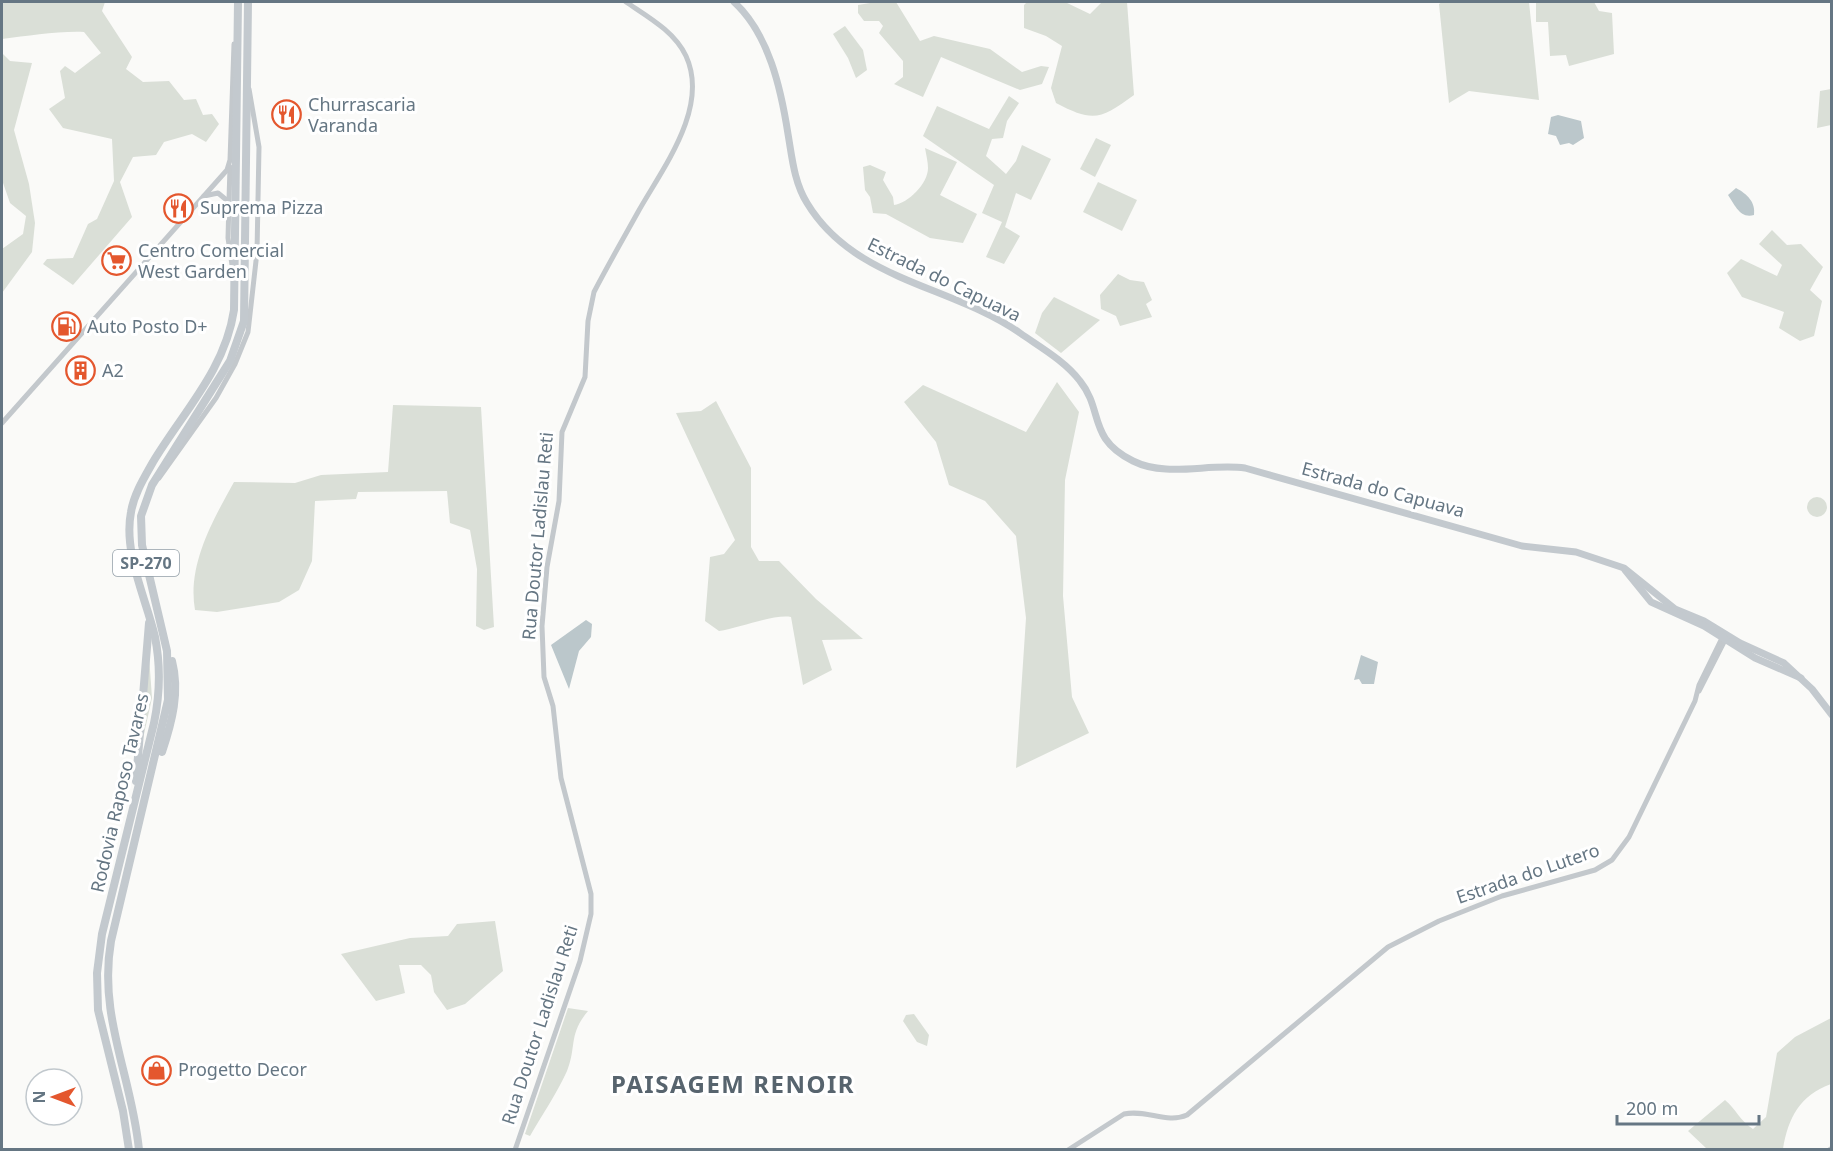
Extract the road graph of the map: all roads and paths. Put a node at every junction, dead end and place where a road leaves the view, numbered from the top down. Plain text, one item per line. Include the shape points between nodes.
1 (238, 2) edge
2 (248, 2) edge
3 (626, 2) edge
4 (734, 2) edge
5 (238, 17) junction
6 (247, 77) junction
7 (230, 160) junction
8 (203, 197) junction
9 (229, 202) junction
10 (234, 280) junction
11 (2, 423) edge
12 (152, 485) junction
13 (1624, 568) junction
14 (1653, 592) junction
15 (1647, 599) junction
16 (150, 619) junction
17 (1724, 639) junction
18 (1780, 661) junction
19 (1776, 669) junction
20 (1801, 678) junction
21 (1832, 716) edge
22 (133, 806) junction
23 (129, 1149) edge
24 (139, 1149) edge
25 (515, 1149) edge
26 (1068, 1149) edge

1 - 5 highway, Rodovia Raposo Tavares / SP-270
2 - 6 highway, SP-270
3 - 25 street, Rua Doutor Ladislau Reti via 650,16 678,43 691,70 692,91 681,135 594,292 585,377 562,432 559,501 547,567 542,658 553,706 561,778 591,894 591,908 580,961
4 - 13 main road, Estrada do Capuava via 753,26 775,74 784,104 795,176 807,204 819,219 857,256 997,319 1065,365 1085,388 1102,436 1120,453 1155,469 1245,468 1522,546 1576,552
5 - 7 street
5 - 10 highway, Rodovia Raposo Tavares / SP-270
6 - 12 highway, SP-270 via 245,306 240,336 230,361
6 - 12 street via 259,147 257,252 248,332 216,398 169,467
7 - 8 street via 227,170
7 - 9 street
8 - 9 street via 218,193
8 - 11 street
9 - 10 street
10 - 16 highway, Rodovia Raposo Tavares / SP-270 via 231,328 222,355 161,450 134,501 129,529
12 - 24 highway, Rodovia Raposo Tavares / SP-270 via 141,516 141,531 175,675 175,704 150,784 111,941 107,978 110,1016
13 - 14 main road, Estrada do Capuava
13 - 15 main road
14 - 15 main road
14 - 18 main road, Estrada do Capuava via 1675,609
15 - 17 main road
16 - 22 highway
16 - 22 highway, Rodovia Raposo Tavares / SP-270 via 160,687
17 - 19 main road
17 - 26 street, Estrada do Lutero via 1629,837 1612,860 1595,870 1502,896 1439,921 1389,947 1187,1115 1175,1119 1124,1114
18 - 19 main road
18 - 20 main road, Estrada do Capuava
19 - 20 main road
20 - 21 main road, Estrada do Capuava
22 - 23 highway, Rodovia Raposo Tavares / SP-270 via 102,934 96,994

